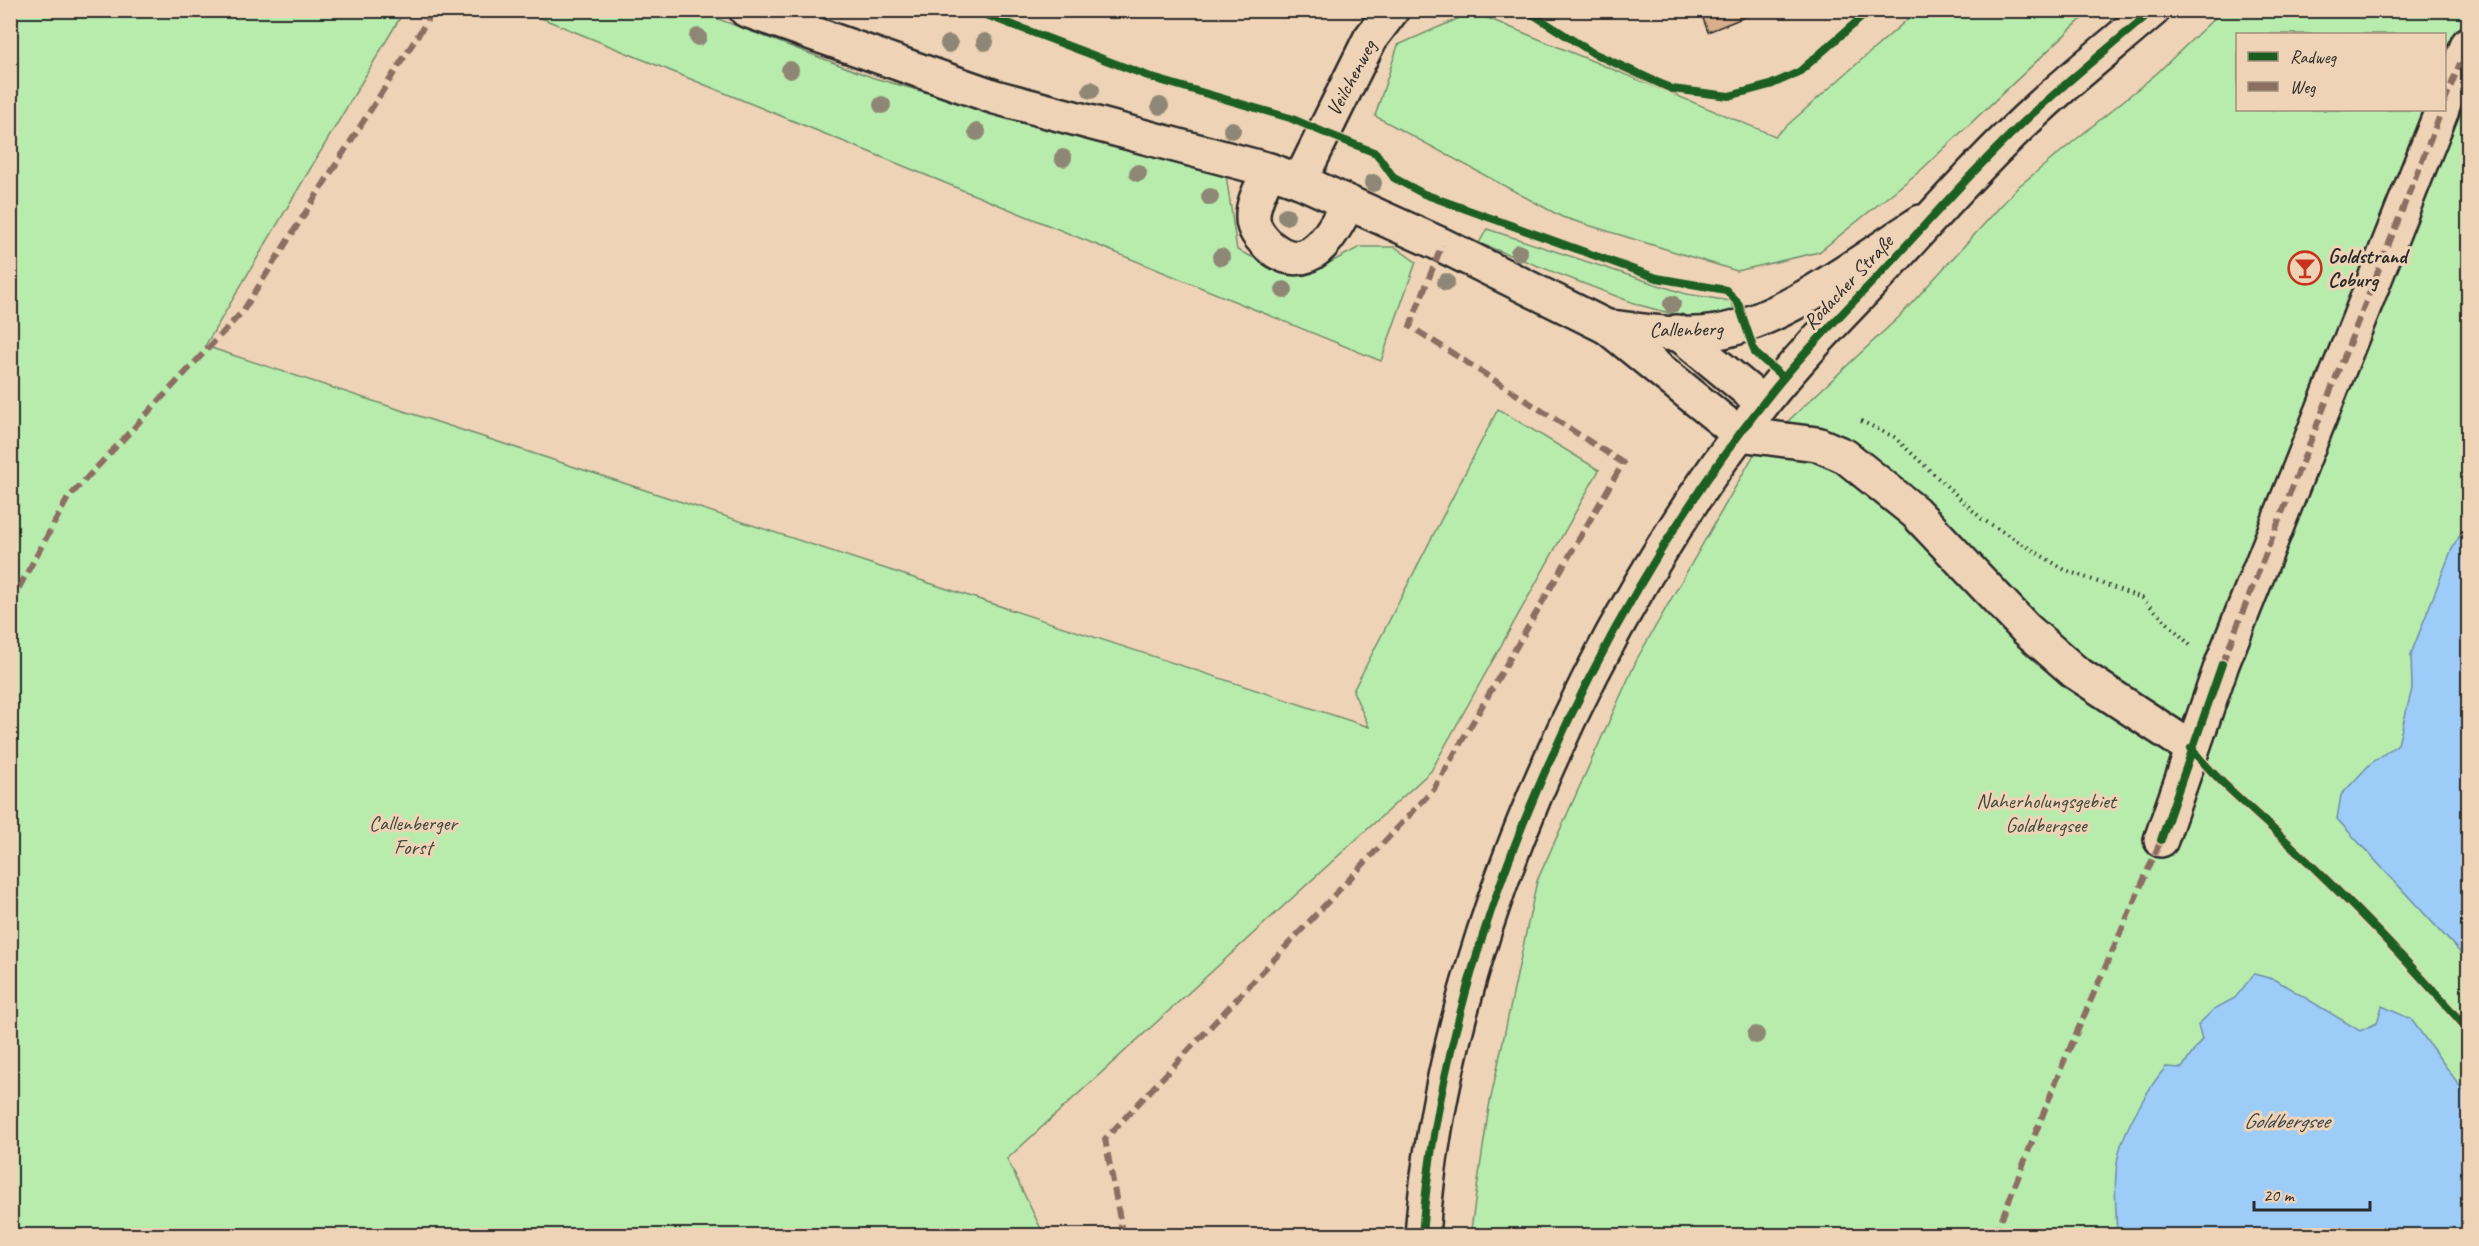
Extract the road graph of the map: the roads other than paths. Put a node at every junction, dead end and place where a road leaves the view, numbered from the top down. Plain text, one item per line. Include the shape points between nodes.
1 (746, 10) edge
2 (1392, 10) edge
3 (2153, 10) edge
4 (2469, 44) edge
5 (2446, 101) edge
6 (2442, 111) edge
7 (1269, 170) junction
8 (1300, 181) junction
9 (1348, 203) junction
10 (1939, 211) junction
11 (1607, 327) junction
12 (1677, 332) junction
13 (1763, 404) junction
14 (1739, 434) junction
15 (2191, 748) junction
16 (2161, 840) dead end
17 (1422, 1236) edge

1 - 7 street via 995,97
2 - 8 street, Veilchenweg via 1370,39
3 - 10 street via 2038,108
4 - 5 street
6 - 15 street
7 - 8 street
7 - 9 street via 1253,209 1253,221 1259,236 1276,252 1294,258 1321,247 1331,237
8 - 9 street
9 - 11 street
10 - 12 street, Callenberg via 1783,310 1716,332
10 - 13 street, Rodacher Straße
11 - 12 street, Callenberg
11 - 14 street, Callenberg
12 - 13 street
13 - 14 street, Rodacher Straße
14 - 15 street via 1817,444 1845,456 1916,512 2026,629 2075,672
14 - 17 street, Rodacher Straße via 1670,533 1637,591 1552,758 1519,838 1456,1027 1436,1127
15 - 16 street

